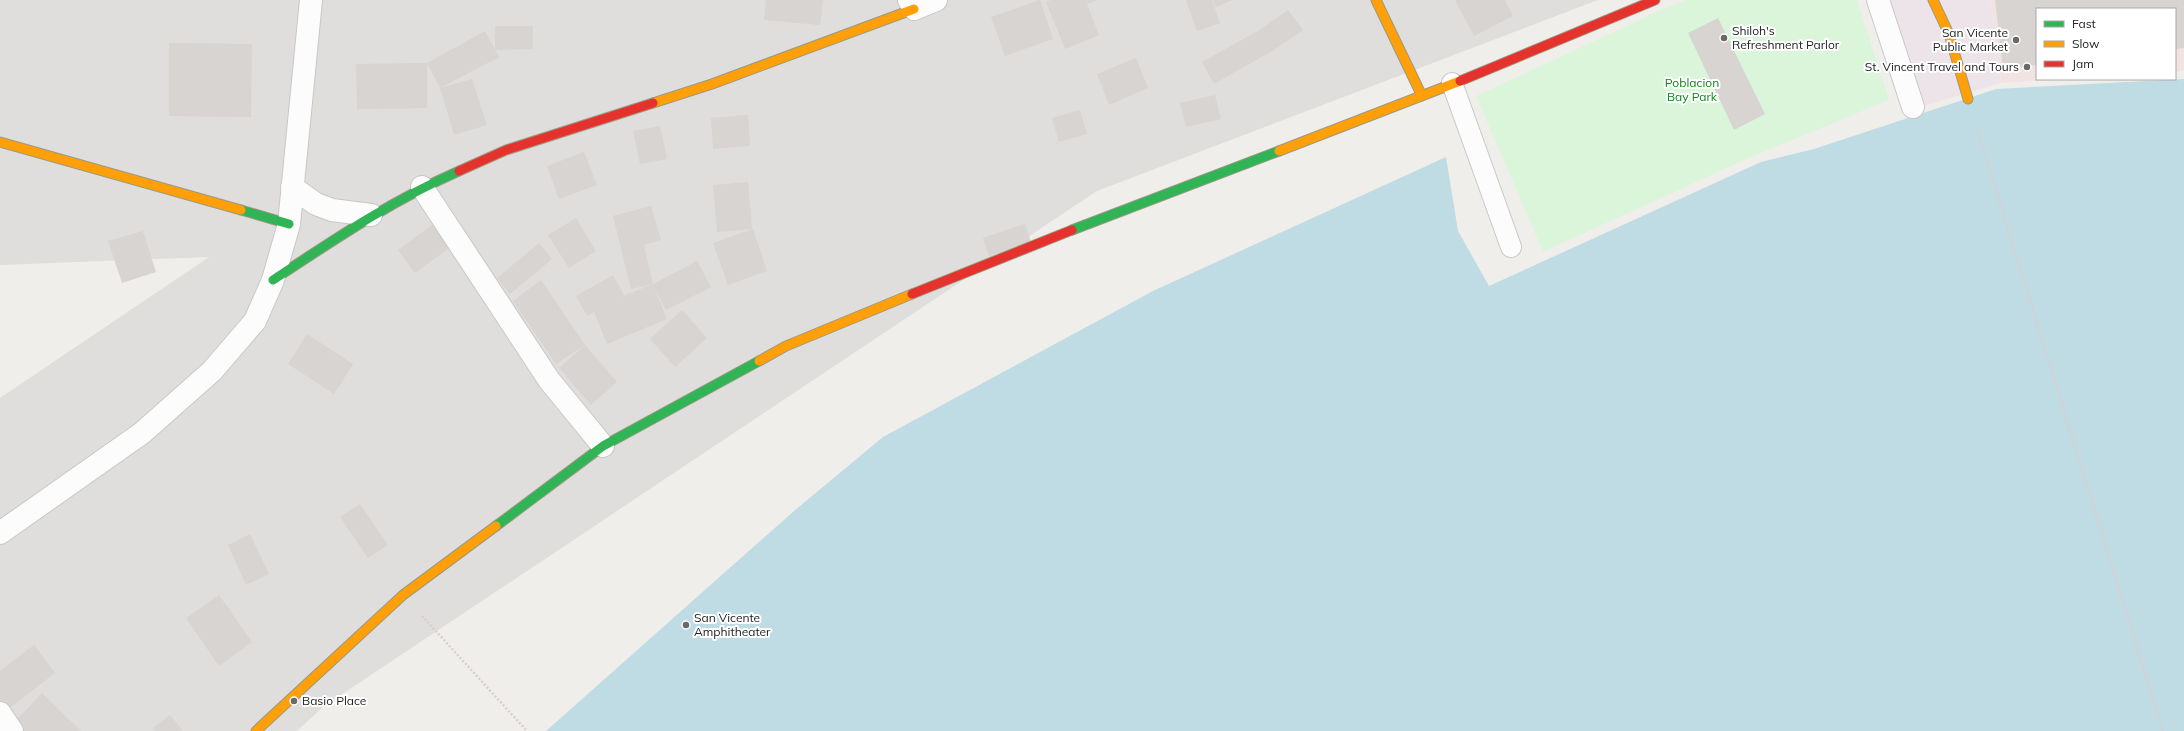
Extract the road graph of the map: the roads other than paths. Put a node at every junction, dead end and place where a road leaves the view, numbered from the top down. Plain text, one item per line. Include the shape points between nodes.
1 (311, 0) edge
2 (936, 0) edge
3 (1376, 0) edge
4 (1655, 0) edge
5 (1878, 0) edge
6 (1933, 0) edge
7 (912, 5) edge
8 (1452, 83) junction
9 (1422, 96) junction
10 (1968, 99) road end
11 (1913, 107) dead end
12 (0, 142) edge
13 (292, 187) junction
14 (422, 187) junction
15 (371, 215) junction
16 (289, 224) junction
17 (1511, 247) dead end
18 (273, 280) junction
19 (603, 446) junction
20 (0, 533) edge
21 (0, 713) edge
22 (12, 731) edge
23 (256, 731) edge

1 - 13 street
2 - 7 street
3 - 9 street
4 - 8 street
5 - 11 street
6 - 10 street via 1949,34
7 - 14 street via 712,84 506,150
8 - 9 street
8 - 17 lane
9 - 19 street via 971,269 786,346
12 - 16 street
13 - 15 street via 316,204 332,210
13 - 16 street
14 - 15 street
14 - 19 street via 549,380
15 - 18 street
16 - 18 street
18 - 20 street via 255,322 212,371 142,433
19 - 23 street via 403,595
21 - 22 street

